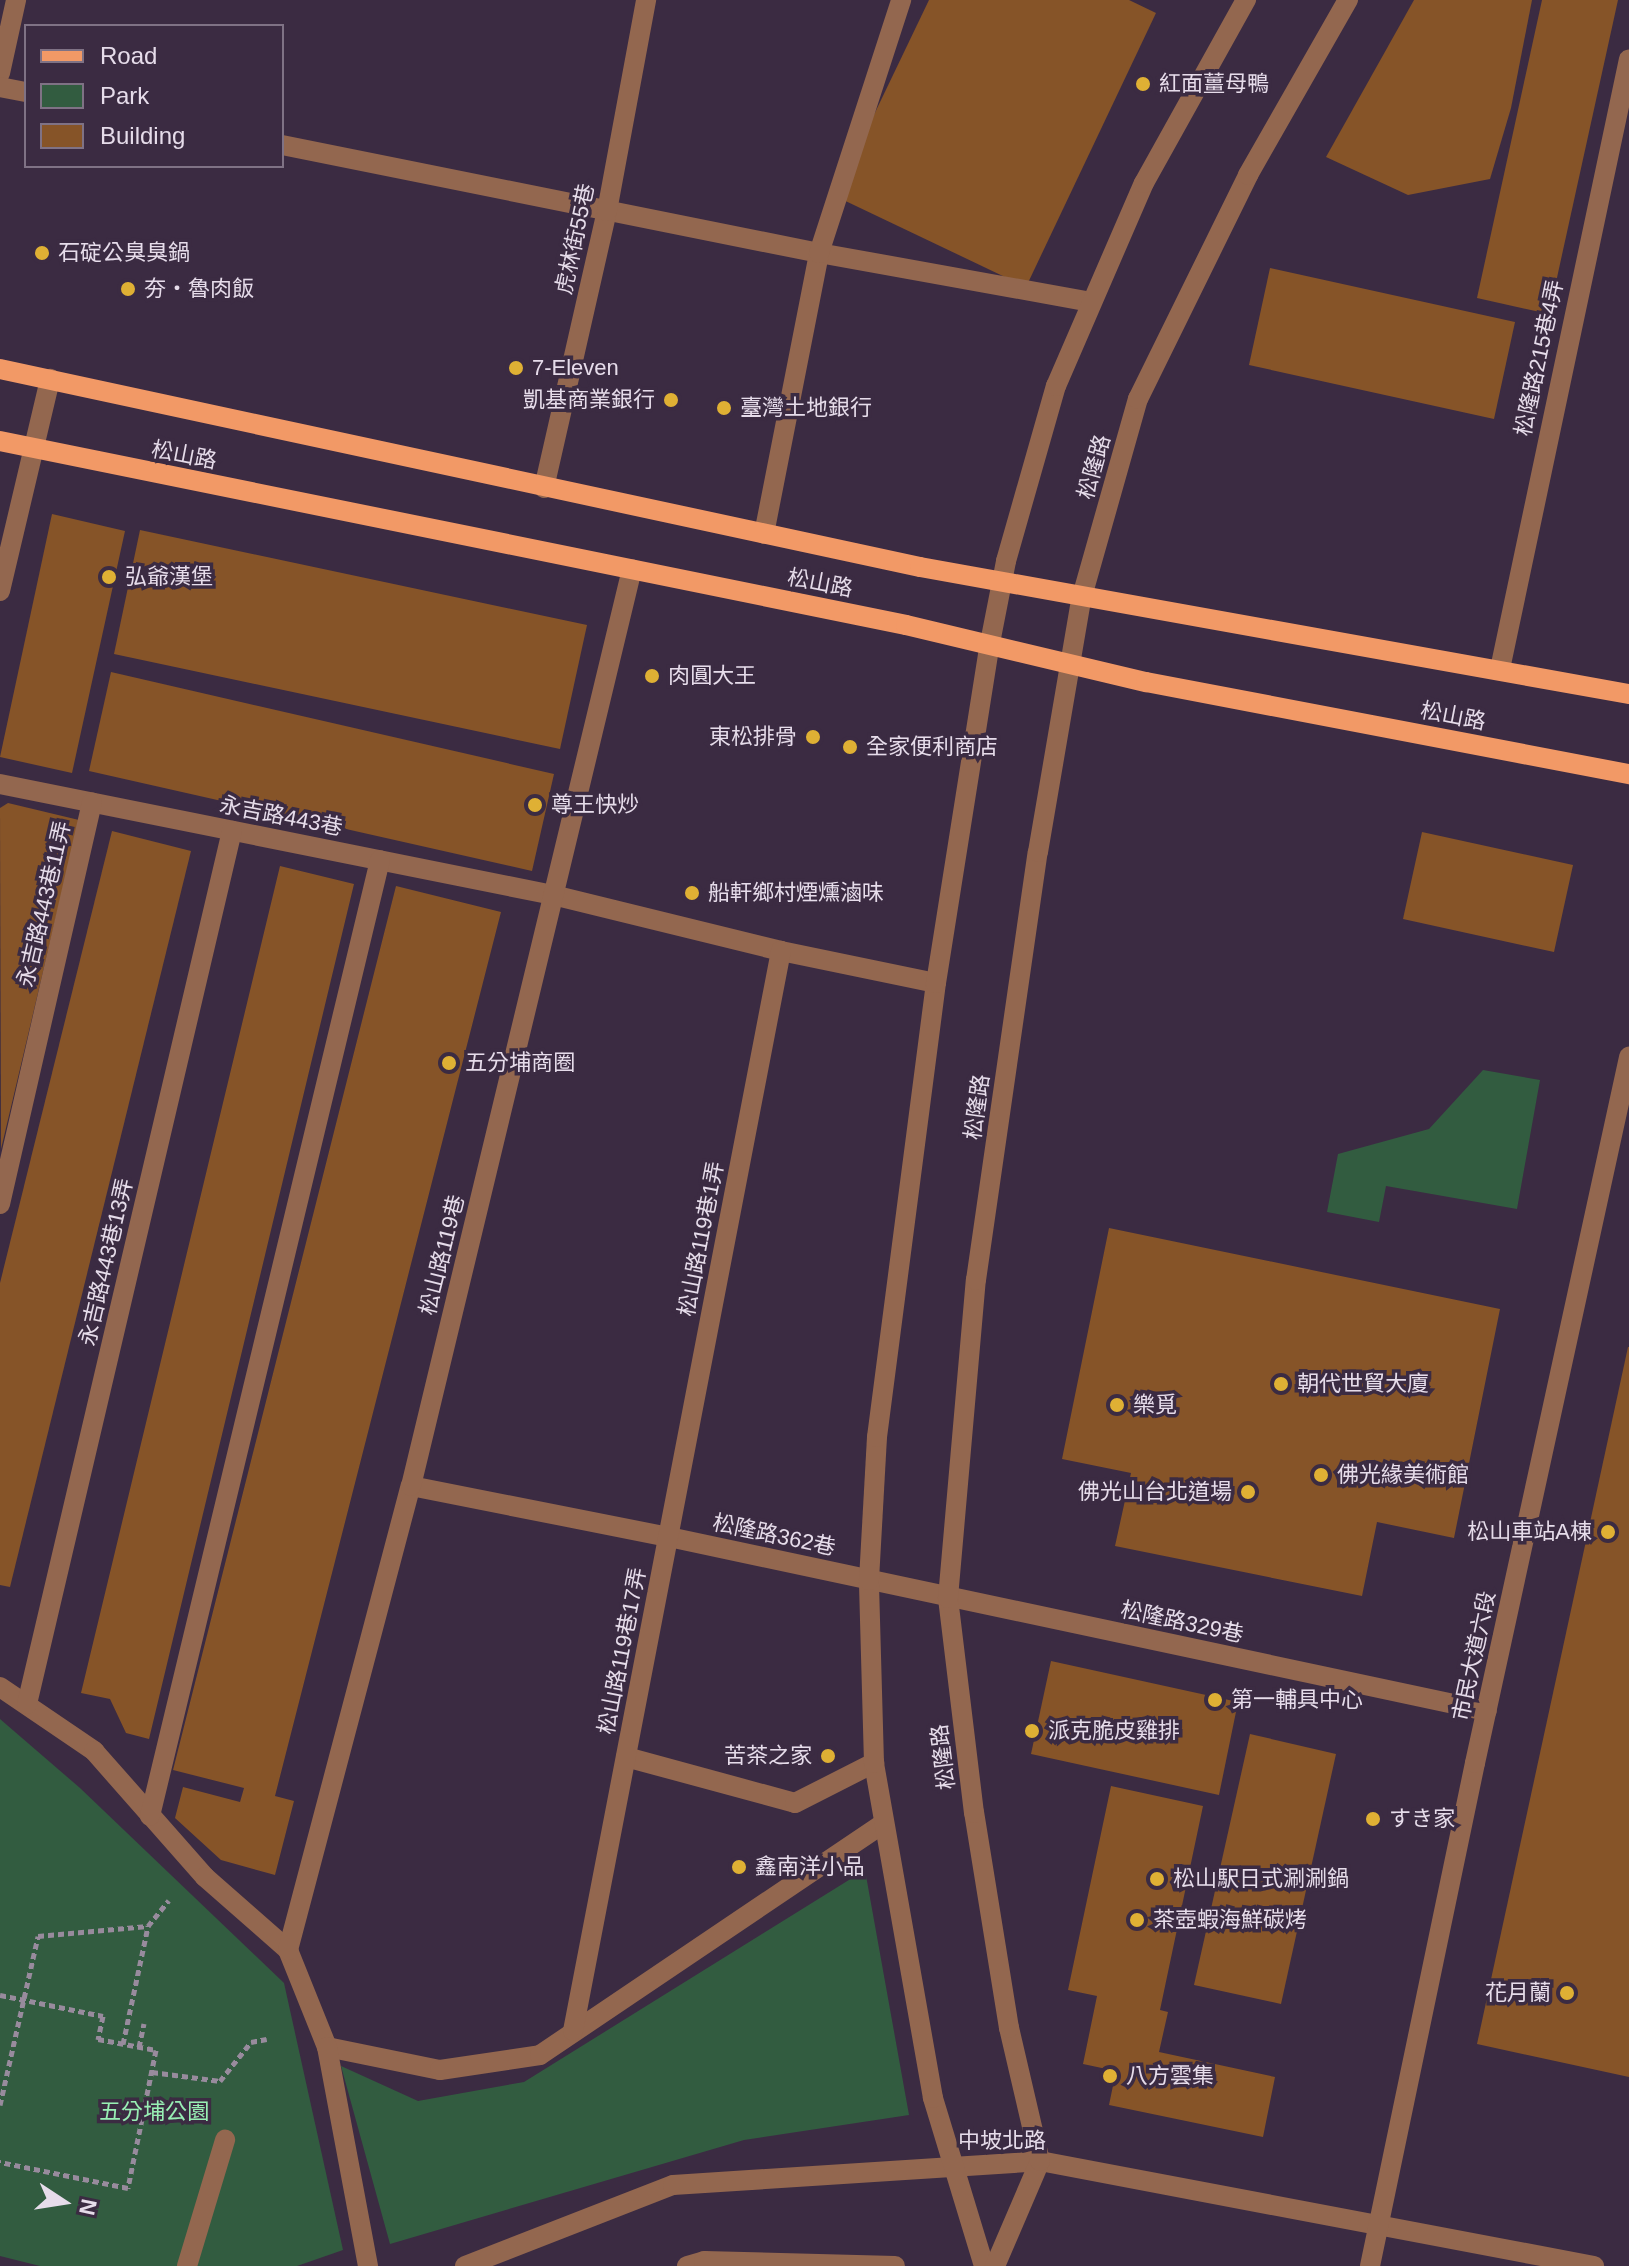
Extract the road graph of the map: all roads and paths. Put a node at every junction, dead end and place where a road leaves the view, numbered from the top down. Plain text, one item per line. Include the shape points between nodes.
1 (16, 0) edge
2 (646, 0) edge
3 (901, 0) edge
4 (1246, 0) edge
5 (1348, 0) edge
6 (1629, 59) edge
7 (0, 73) edge
8 (0, 87) edge
9 (24, 92) edge
10 (284, 145) edge
11 (607, 211) junction
12 (819, 253) junction
13 (1092, 302) junction
14 (0, 369) edge
15 (50, 379) junction
16 (0, 441) edge
17 (35, 449) junction
18 (544, 488) junction
19 (764, 534) junction
20 (632, 569) junction
21 (1001, 581) junction
22 (0, 591) edge
23 (1083, 595) junction
24 (990, 643) junction
25 (1068, 663) junction
26 (1500, 669) junction
27 (1629, 694) edge
28 (1629, 774) edge
29 (0, 784) edge
30 (92, 802) junction
31 (232, 831) junction
32 (380, 860) junction
33 (553, 895) junction
34 (781, 951) junction
35 (936, 983) junction
36 (1629, 1057) edge
37 (0, 1204) edge
38 (411, 1486) junction
39 (669, 1537) junction
40 (869, 1580) junction
41 (948, 1598) junction
42 (0, 1687) edge
43 (27, 1704) junction
44 (1487, 1711) junction
45 (626, 1757) junction
46 (874, 1763) junction
47 (150, 1816) junction
48 (884, 1823) junction
49 (169, 1900) dead end
50 (148, 1926) junction
51 (288, 1950) junction
52 (0, 1995) edge
53 (24, 2000) junction
54 (144, 2024) dead end
55 (573, 2031) junction
56 (267, 2039) dead end
57 (123, 2044) junction
58 (139, 2047) junction
59 (327, 2047) junction
60 (152, 2072) junction
61 (0, 2105) edge
62 (225, 2140) dead end
63 (1040, 2161) junction
64 (0, 2162) edge
65 (951, 2165) junction
66 (1378, 2224) junction
67 (187, 2266) edge
68 (368, 2266) edge
69 (465, 2266) edge
70 (687, 2266) edge
71 (895, 2266) edge
72 (984, 2266) edge
73 (995, 2266) edge
74 (1370, 2266) edge
75 (1594, 2266) edge

1 - 7 street
2 - 11 street, 虎林街55巷
3 - 12 street
4 - 13 street via 1144,183
5 - 23 street, 松隆路 via 1248,175 1138,399
6 - 26 street, 松隆路215巷4弄
8 - 9 street
10 - 11 street
11 - 12 street
11 - 18 street, 虎林街55巷
12 - 13 street
12 - 19 street
13 - 21 street via 1056,386
14 - 15 main road, 松山路
15 - 17 street
15 - 18 main road, 松山路
16 - 17 main road, 松山路
17 - 20 main road, 松山路
17 - 22 street
18 - 19 main road, 松山路
19 - 21 main road, 松山路
20 - 24 main road, 松山路
20 - 33 street, 松山路119巷
21 - 23 main road, 松山路
21 - 24 street
23 - 25 street, 松隆路
23 - 26 main road, 松山路
24 - 25 main road, 松山路
24 - 35 street
25 - 28 main road, 松山路
25 - 41 street, 松隆路 via 976,1280
26 - 27 main road, 松山路
29 - 30 street, 永吉路443巷
30 - 31 street, 永吉路443巷
30 - 37 street, 永吉路443巷11弄
31 - 32 street, 永吉路443巷
31 - 43 street, 永吉路443巷13弄
32 - 33 street, 永吉路443巷
32 - 47 street
33 - 34 street
33 - 38 street, 松山路119巷
34 - 35 street
34 - 39 street, 松山路119巷1弄
35 - 40 street via 877,1437
36 - 44 street, 市民大道六段
38 - 39 street
38 - 51 street, 松山路119巷
39 - 40 street, 松隆路362巷
39 - 45 street, 松山路119巷17弄
40 - 41 street, 松隆路329巷
40 - 46 street
41 - 44 street, 松隆路329巷
41 - 63 street, 松隆路 via 974,1813 1009,2028
42 - 43 street
43 - 47 street via 94,1751
44 - 66 street, 市民大道六段
45 - 46 street via 795,1803
45 - 55 street, 松山路119巷17弄
46 - 48 street
47 - 51 street via 205,1877
48 - 55 street
48 - 65 street via 920,2031
49 - 50 path
50 - 53 path via 38,1936
50 - 57 path
51 - 59 street
52 - 53 path
53 - 57 path via 103,2016 98,2039
53 - 61 path
54 - 58 path
55 - 59 street via 540,2055 440,2070
56 - 60 path via 251,2042 220,2081
57 - 58 path
58 - 60 path via 156,2050
59 - 68 street
60 - 64 path via 128,2188
62 - 67 street
63 - 65 street, 中坡北路
63 - 66 street, 中坡北路
63 - 73 street
65 - 69 street, 中坡北路 via 673,2185
65 - 72 street
66 - 74 street, 市民大道六段
66 - 75 street, 中坡北路
70 - 71 street via 704,2261

